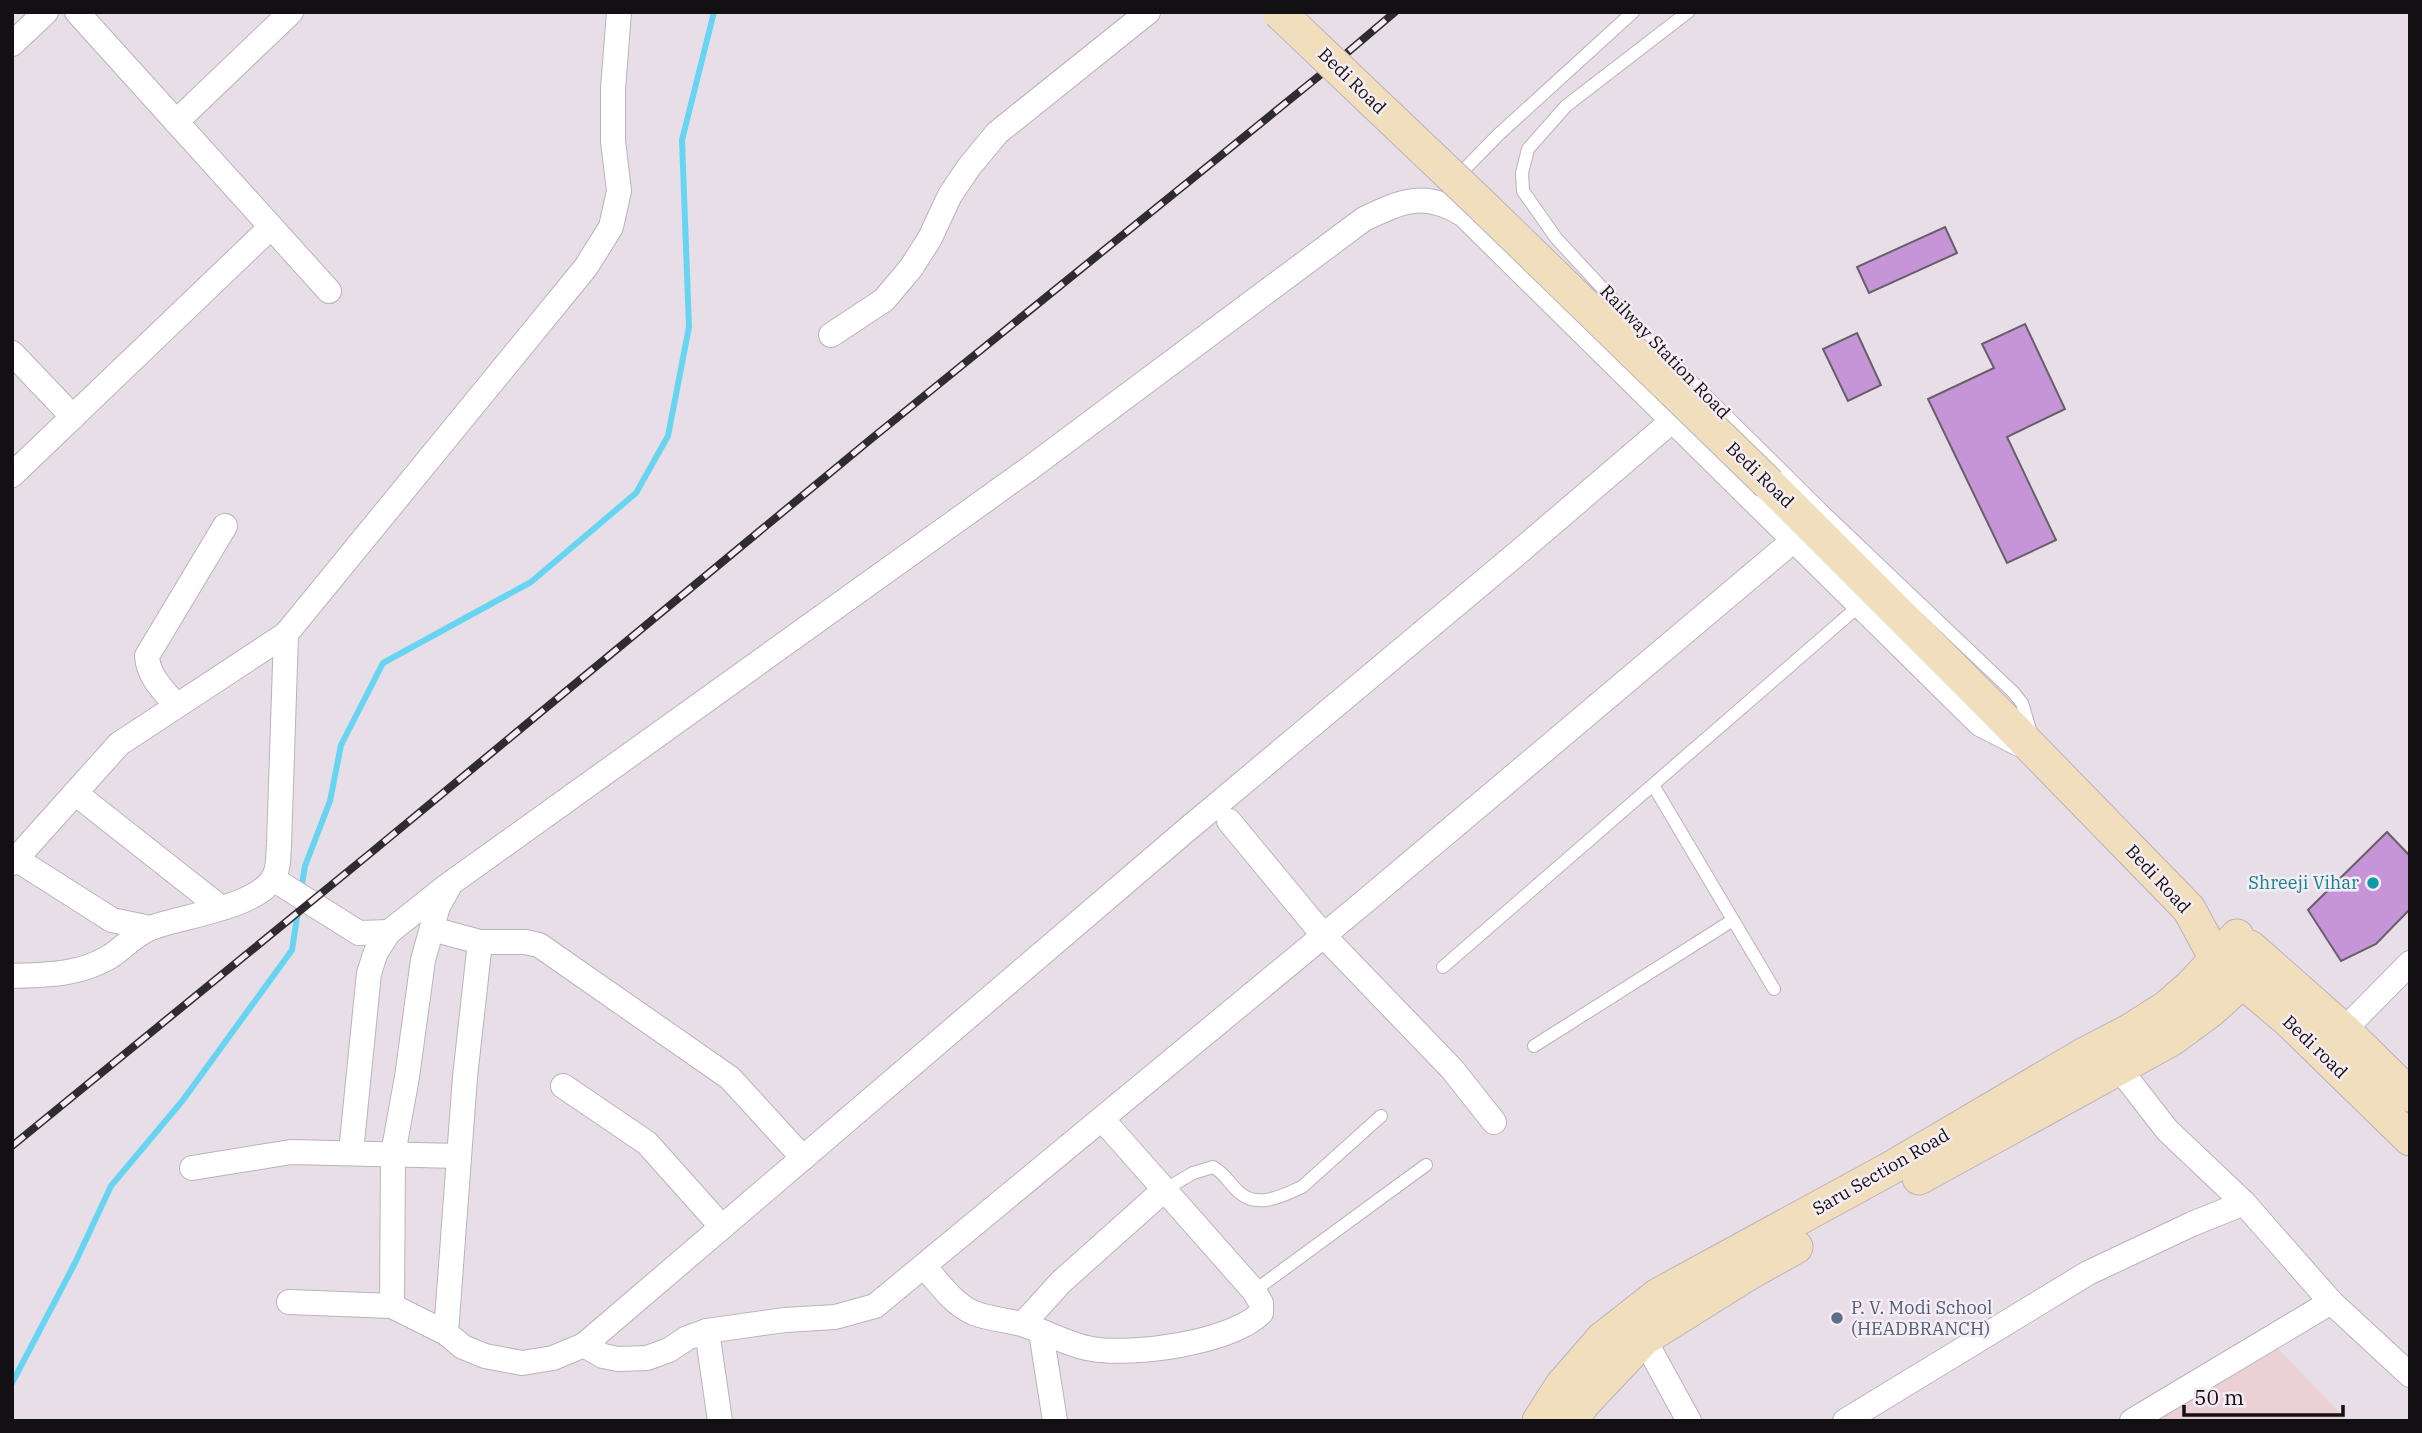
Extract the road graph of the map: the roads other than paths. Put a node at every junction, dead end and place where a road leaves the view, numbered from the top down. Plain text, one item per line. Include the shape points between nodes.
1 (46, 12) edge
2 (77, 12) edge
3 (291, 12) edge
4 (620, 12) edge
5 (1148, 12) edge
6 (1279, 12) edge
7 (1633, 12) edge
8 (1688, 12) edge
9 (12, 44) edge
10 (176, 122) junction
11 (1433, 200) junction
12 (271, 227) junction
13 (329, 290) dead end
14 (831, 335) dead end
15 (12, 353) edge
16 (73, 417) junction
17 (1673, 420) junction
18 (12, 475) edge
19 (225, 526) dead end
20 (1794, 540) junction
21 (1860, 605) junction
22 (286, 634) junction
23 (176, 705) junction
24 (2037, 754) junction
25 (1653, 785) junction
26 (75, 793) junction
27 (1229, 821) dead end
28 (13, 860) edge
29 (273, 878) junction
30 (451, 883) junction
31 (221, 908) junction
32 (1733, 920) junction
33 (149, 928) junction
34 (432, 929) junction
35 (389, 932) junction
36 (1324, 936) junction
37 (480, 942) junction
38 (2227, 948) junction
39 (2410, 963) edge
40 (1443, 967) dead end
41 (2254, 971) junction
42 (12, 976) edge
43 (1774, 989) dead end
44 (2344, 1030) junction
45 (1534, 1046) dead end
46 (2118, 1067) junction
47 (563, 1086) dead end
48 (2410, 1095) edge
49 (1381, 1116) dead end
50 (1101, 1119) junction
51 (1494, 1122) dead end
52 (2410, 1139) edge
53 (351, 1152) junction
54 (393, 1153) junction
55 (459, 1156) junction
56 (803, 1158) junction
57 (1426, 1165) dead end
58 (192, 1168) dead end
59 (1164, 1190) junction
60 (2244, 1203) junction
61 (722, 1227) junction
62 (924, 1266) junction
63 (1258, 1297) junction
64 (289, 1302) dead end
65 (2331, 1302) junction
66 (392, 1306) junction
67 (1276, 1328) dead end
68 (707, 1331) junction
69 (1040, 1332) junction
70 (446, 1333) junction
71 (1644, 1339) junction
72 (584, 1345) junction
73 (2410, 1375) edge
74 (1861, 1417) edge
75 (2144, 1418) edge
76 (720, 1421) edge
77 (1055, 1421) edge
78 (1072, 1421) edge
79 (1539, 1421) edge
80 (1573, 1421) edge
81 (1689, 1421) edge

1 - 9 street
2 - 10 street
3 - 10 street
4 - 22 street via 613,89 619,191 611,227 586,267
5 - 14 street via 997,133 950,195 911,268 884,300
6 - 24 main road, Bedi Road, bridge via 1760,475
7 - 11 lane
8 - 24 lane, Railway Station Road via 1566,106 1528,149 1523,191 1556,238 1654,344 2013,692 2022,703
10 - 12 street
11 - 17 street via 1464,215
11 - 30 street via 1392,205 1364,219 1019,476
12 - 13 street
12 - 16 street
15 - 16 street
16 - 18 street
17 - 20 street
17 - 56 street
19 - 23 street via 147,656 154,679
20 - 21 street
20 - 36 street
21 - 24 street via 1980,724
21 - 25 lane
22 - 23 street
22 - 29 street via 278,865
23 - 26 street via 119,744
24 - 38 main road, Bedi Road
25 - 32 lane
25 - 40 lane
26 - 28 street
26 - 31 street
27 - 36 street
28 - 33 street via 111,920
29 - 31 street via 261,891
29 - 35 street via 359,933
30 - 34 street
30 - 35 street
31 - 33 street
32 - 43 lane
32 - 45 lane
33 - 42 street via 88,968
34 - 37 street
34 - 54 street via 423,960
35 - 53 street via 369,973
36 - 50 street
36 - 51 street via 1452,1069
37 - 55 street
37 - 56 street via 539,945 730,1078
38 - 41 main road, Bedi Road
38 - 79 main road, Saru Section Road via 2168,1006 2131,1030 1870,1180 1658,1294 1602,1339 1562,1385
39 - 44 street
41 - 44 main road, Bedi Road
41 - 46 main road, Saru Section Road via 2172,1039
41 - 52 main road, Bedi road via 2289,1021
44 - 48 main road, Bedi Road
46 - 60 street via 2167,1130
46 - 71 main road, Saru Section Road via 1751,1272
47 - 61 street via 648,1143
49 - 59 lane via 1302,1187 1287,1194 1250,1200 1213,1167 1193,1172
50 - 59 street
50 - 62 street
53 - 54 street
53 - 58 street via 291,1152
54 - 55 street
54 - 66 street
55 - 70 street
56 - 61 street
57 - 63 lane
59 - 63 street
59 - 69 street via 1061,1282
60 - 65 street
60 - 74 street via 2088,1273
61 - 72 street
62 - 68 street via 876,1306 835,1317
62 - 69 street via 950,1296 973,1313
63 - 67 street
63 - 69 street via 1261,1313 1252,1322 1204,1340 1158,1348 1093,1350
64 - 66 street
65 - 73 street
65 - 75 street
66 - 70 street
68 - 72 street via 669,1350 633,1360 603,1356
68 - 76 street
69 - 77 street
69 - 78 street
70 - 72 street via 485,1356 522,1363 553,1358
71 - 80 main road, Saru Section Road via 1582,1405
71 - 81 street

